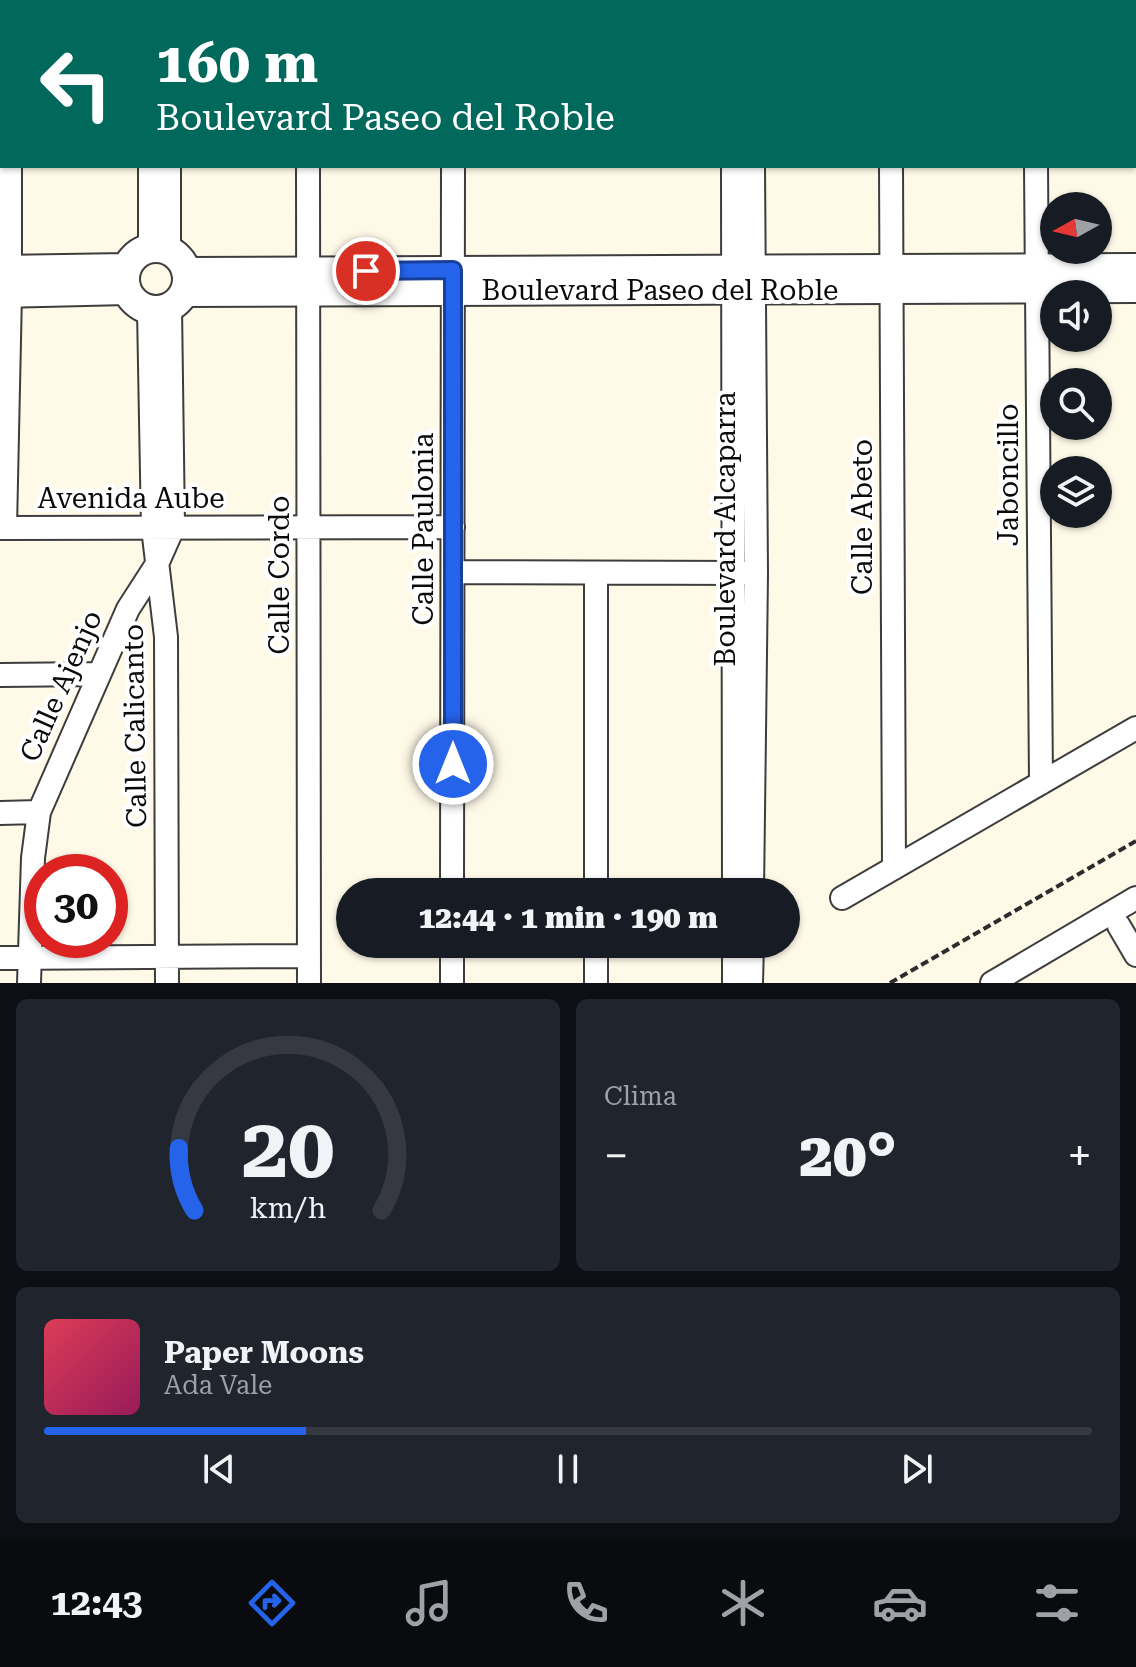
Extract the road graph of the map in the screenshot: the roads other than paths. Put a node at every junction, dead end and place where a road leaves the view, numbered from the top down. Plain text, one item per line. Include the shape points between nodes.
1 (150, 168) edge
2 (169, 168) edge
3 (308, 168) edge
4 (453, 168) edge
5 (733, 168) edge
6 (753, 168) edge
7 (891, 168) edge
8 (1036, 168) edge
9 (7, 170) edge
10 (1136, 268) edge
11 (1037, 278) junction
12 (126, 279) junction
13 (892, 279) junction
14 (168, 280) junction
15 (744, 280) junction
16 (5, 281) edge
17 (309, 281) junction
18 (453, 281) junction
19 (1136, 288) edge
20 (453, 527) junction
21 (3, 528) edge
22 (163, 528) junction
23 (309, 529) junction
24 (157, 564) junction
25 (453, 572) junction
26 (596, 573) junction
27 (745, 573) junction
28 (98, 674) junction
29 (0, 675) edge
30 (1136, 728) edge
31 (1041, 783) junction
32 (39, 812) junction
33 (0, 813) edge
34 (34, 854) edge
35 (894, 868) junction
36 (452, 878) edge
37 (596, 878) edge
38 (734, 878) edge
39 (752, 878) edge
40 (842, 898) dead end
41 (1136, 898) edge
42 (1119, 926) dead end
43 (1136, 955) edge
44 (309, 956) junction
45 (128, 957) edge
46 (167, 957) junction
47 (0, 958) edge
48 (24, 958) edge
49 (29, 958) edge
50 (452, 958) edge
51 (596, 958) edge
52 (734, 958) edge
53 (752, 958) edge
54 (29, 983) edge
55 (167, 983) edge
56 (309, 983) edge
57 (452, 983) edge
58 (596, 983) edge
59 (734, 983) edge
60 (751, 983) edge
61 (992, 983) edge

1 - 14 street, Calle Ajenjo
2 - 14 street, Calle Ajenjo
3 - 17 street, Calle Cordo
4 - 18 street, Calle Paulonia
5 - 15 street, Boulevard Alcaparra
6 - 15 street, Boulevard Alcaparra
7 - 13 street, Calle Abeto
8 - 11 street, Jaboncillo
9 - 16 street
10 - 11 street, Boulevard Paseo del Roble
11 - 13 street, Boulevard Paseo del Roble
11 - 19 street, Boulevard Paseo del Roble
11 - 31 street, Jaboncillo
12 - 14 street via 132,299
12 - 14 street via 137,254
12 - 16 street
13 - 15 street, Boulevard Paseo del Roble
13 - 35 street, Calle Abeto
14 - 17 street, Boulevard Paseo del Roble
14 - 22 street, Calle Ajenjo
15 - 18 street, Boulevard Paseo del Roble
15 - 27 street, Boulevard Alcaparra
16 - 21 street
17 - 18 street, Boulevard Paseo del Roble
17 - 23 street, Calle Cordo
18 - 20 street, Calle Paulonia
20 - 23 street, Avenida Aube
20 - 25 street, Calle Paulonia
21 - 22 street, Avenida Aube
22 - 23 street, Avenida Aube
22 - 24 street, Calle Ajenjo
23 - 44 street, Calle Cordo
24 - 28 street, Calle Ajenjo via 138,589
24 - 46 street, Calle Calicanto via 166,637
25 - 26 street
25 - 36 street, Calle Paulonia
26 - 27 street
26 - 37 street
27 - 38 street, Boulevard Alcaparra
27 - 39 street, Boulevard Alcaparra
28 - 29 street
28 - 32 street, Calle Ajenjo
30 - 31 street
31 - 35 street
32 - 33 street
32 - 34 street, Calle Ajenjo
35 - 40 street
41 - 61 street
42 - 43 street
44 - 46 street
44 - 56 street, Calle Cordo
45 - 46 street
46 - 55 street, Calle Calicanto
47 - 48 street
49 - 54 street, Calle Ajenjo
50 - 57 street
51 - 58 street
52 - 59 street
53 - 60 street

